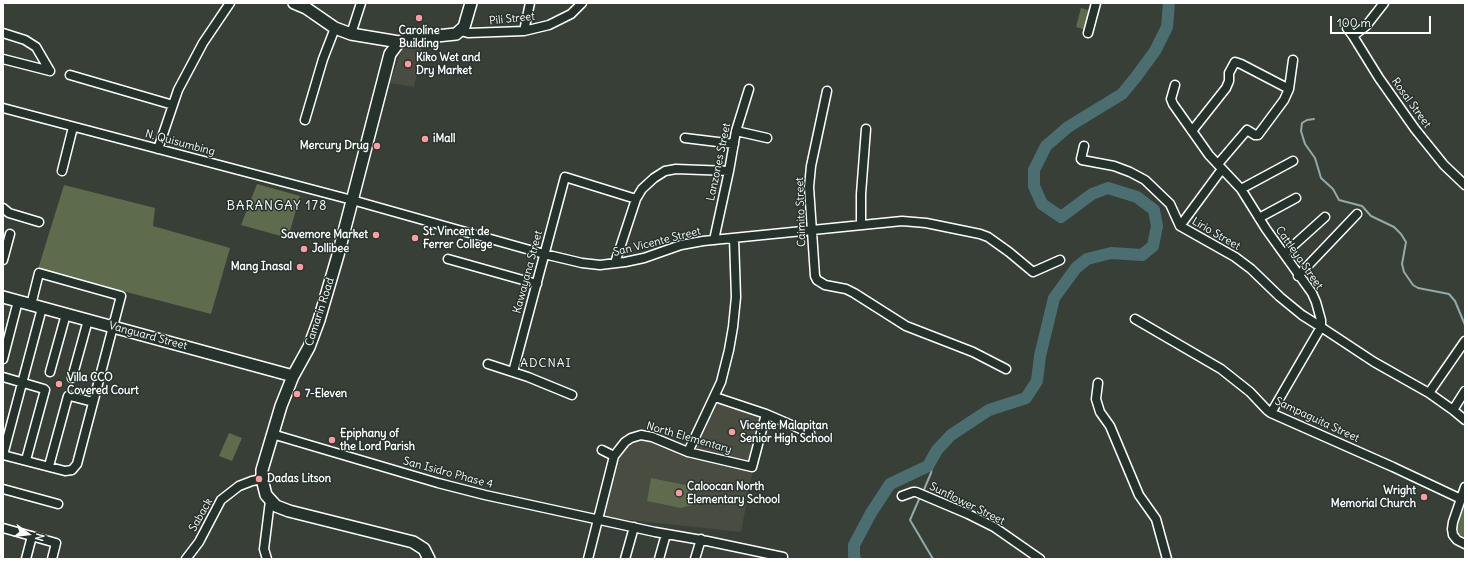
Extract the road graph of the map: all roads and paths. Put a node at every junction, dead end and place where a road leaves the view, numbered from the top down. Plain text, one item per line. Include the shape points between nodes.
1 (230, 3) edge
2 (294, 3) edge
3 (361, 3) edge
4 (471, 3) edge
5 (530, 3) edge
6 (582, 3) edge
7 (1096, 3) edge
8 (1384, 3) edge
9 (307, 6) edge
10 (335, 28) junction
11 (1347, 28) dead end
12 (460, 31) junction
13 (524, 31) junction
14 (3, 33) edge
15 (1088, 33) dead end
16 (351, 34) junction
17 (1353, 36) junction
18 (399, 42) junction
19 (3, 59) edge
20 (1293, 60) dead end
21 (70, 75) dead end
22 (1175, 85) dead end
23 (749, 89) dead end
24 (1289, 89) junction
25 (827, 91) dead end
26 (173, 105) junction
27 (3, 108) edge
28 (305, 120) dead end
29 (73, 127) junction
30 (866, 129) dead end
31 (736, 131) junction
32 (1192, 131) junction
33 (685, 138) dead end
34 (767, 138) dead end
35 (734, 144) junction
36 (1084, 146) dead end
37 (158, 149) junction
38 (1293, 161) dead end
39 (1220, 166) junction
40 (62, 171) dead end
41 (729, 171) junction
42 (1465, 185) edge
43 (1241, 189) junction
44 (1296, 198) dead end
45 (636, 199) junction
46 (352, 200) junction
47 (3, 208) edge
48 (1357, 214) dead end
49 (1325, 217) dead end
50 (1259, 218) junction
51 (39, 222) dead end
52 (860, 225) junction
53 (1180, 226) junction
54 (811, 230) junction
55 (10, 234) dead end
56 (734, 238) junction
57 (714, 240) junction
58 (544, 254) junction
59 (1284, 254) junction
60 (3, 257) edge
61 (448, 259) dead end
62 (1060, 260) dead end
63 (615, 264) junction
64 (1298, 276) junction
65 (536, 284) junction
66 (3, 297) edge
67 (18, 301) junction
68 (31, 304) junction
69 (42, 308) junction
70 (66, 314) junction
71 (1135, 319) dead end
72 (88, 320) junction
73 (113, 326) junction
74 (1321, 327) junction
75 (1465, 341) edge
76 (3, 359) edge
77 (488, 364) dead end
78 (1006, 369) dead end
79 (50, 372) dead end
80 (514, 372) junction
81 (293, 376) junction
82 (3, 377) edge
83 (72, 378) dead end
84 (1098, 382) dead end
85 (22, 383) junction
86 (1465, 391) edge
87 (1429, 394) junction
88 (572, 395) dead end
89 (715, 397) junction
90 (93, 402) junction
91 (1453, 410) junction
92 (1272, 413) junction
93 (766, 414) junction
94 (1465, 420) edge
95 (810, 433) dead end
96 (272, 434) junction
97 (602, 450) dead end
98 (688, 452) junction
99 (3, 455) edge
100 (614, 456) junction
101 (26, 460) junction
102 (49, 466) junction
103 (262, 479) junction
104 (1465, 487) edge
105 (3, 489) edge
106 (902, 496) dead end
107 (1461, 499) junction
108 (270, 501) junction
109 (58, 504) dead end
110 (597, 519) junction
111 (634, 527) junction
112 (3, 529) edge
113 (666, 534) junction
114 (32, 536) junction
115 (701, 539) junction
116 (1465, 544) edge
117 (783, 557) dead end
118 (26, 559) edge
119 (52, 559) edge
120 (186, 559) edge
121 (267, 559) edge
122 (429, 559) edge
123 (588, 559) edge
124 (625, 559) edge
125 (659, 559) edge
126 (695, 559) edge
127 (1040, 559) edge
128 (1167, 559) edge

1 - 26 street via 203,43 178,90
2 - 9 main road
3 - 16 street
4 - 12 main road via 466,22
5 - 13 street
6 - 13 street, Pili Street via 562,20
7 - 15 street
8 - 17 street via 1366,26
9 - 10 main road
10 - 16 main road
10 - 28 street
11 - 17 street, Rosal Street
12 - 13 street, Pili Street
12 - 18 main road via 450,36 415,38
14 - 19 street via 25,40 36,47 50,72
16 - 18 main road
17 - 42 street, Rosal Street via 1415,128 1444,165
18 - 46 main road, Camarin Road via 388,60
20 - 24 street
21 - 26 street
22 - 32 street, Cattleya Street via 1171,99
23 - 31 street, Lanzones Street
24 - 32 street via 1235,62 1229,73 1226,88
24 - 39 street via 1284,100 1258,135 1247,130
25 - 54 street, Caimito Street via 809,174
26 - 37 street
27 - 29 street, N. Quisumbing
29 - 37 street, N. Quisumbing
29 - 40 street
30 - 52 street
31 - 34 street
31 - 35 street, Lanzones Street
32 - 39 street, Cattleya Street
33 - 35 street
35 - 41 street, Lanzones Street
36 - 53 street, Lirio Street via 1081,160 1114,166 1145,180 1170,204
37 - 46 street, N. Quisumbing
38 - 43 street
39 - 43 street, Cattleya Street
39 - 53 street
41 - 45 street via 665,171 654,178
41 - 57 street, Lanzones Street
43 - 50 street, Cattleya Street
44 - 50 street
45 - 58 street, Kawayana Street via 565,178
45 - 63 street
46 - 58 street, San Vicente Street
46 - 81 main road, Camarin Road via 316,332
47 - 51 street via 9,214
48 - 64 street
49 - 59 street
50 - 59 street, Cattleya Street
52 - 54 street, San Vicente Street
52 - 62 street, San Vicente Street via 902,221 980,234 995,242 1033,272
53 - 74 street, Lirio Street via 1235,257 1302,315
54 - 56 street, San Vicente Street
54 - 78 street, Caimito Street via 815,276 821,283 846,289 906,326 973,352
55 - 60 street
56 - 57 street, San Vicente Street
56 - 89 street via 735,313 725,367
57 - 63 street, San Vicente Street via 681,245 644,258
58 - 63 street, San Vicente Street via 582,263
58 - 65 street, Kawayana Street
59 - 64 street, Cattleya Street
61 - 65 street
64 - 74 street, Cattleya Street via 1312,293
65 - 80 street, Kawayana Street
66 - 67 main road, Vanguard Street
67 - 68 main road, Vanguard Street
67 - 76 street
68 - 69 main road, Vanguard Street
68 - 73 street via 39,273 121,295
69 - 70 main road, Vanguard Street
69 - 85 street
70 - 72 main road, Vanguard Street
70 - 79 street
71 - 92 street, Sampaguita Street via 1221,369
72 - 73 main road, Vanguard Street
72 - 83 street
73 - 81 main road, Vanguard Street
73 - 90 street
74 - 87 street
74 - 92 street
75 - 87 street
77 - 80 street
80 - 88 street
81 - 96 main road, Camarin Road
82 - 85 street
84 - 128 street via 1096,399 1100,412 1110,426 1139,495 1156,519
85 - 99 street
85 - 101 street via 44,389
86 - 91 street
87 - 91 street
89 - 93 street
89 - 98 street
90 - 102 street via 77,464 72,470 65,471
90 - 102 street via 69,396
91 - 94 street
92 - 107 street, Sampaguita Street
93 - 95 street
93 - 98 street, North Elementary via 752,467
96 - 103 main road, Camarin Road
96 - 110 street, San Isidro Phase 4 via 438,483
97 - 100 street
98 - 100 street, North Elementary via 641,435 631,438
99 - 101 street
100 - 110 street, North Elementary
101 - 102 street
103 - 108 main road, Camarin Road
103 - 120 street, Saback via 239,486 221,500 199,542
104 - 107 street
105 - 109 street
106 - 127 street, Sunflower Street via 916,492 968,514 994,527
107 - 116 street via 1452,529 1457,540
108 - 121 street via 264,549
108 - 122 main road via 289,511 413,542 424,549
110 - 111 street, San Isidro Phase 4
110 - 123 street, North Elementary
111 - 113 street, San Isidro Phase 4
111 - 124 street
112 - 114 street
113 - 115 street, San Isidro Phase 4
113 - 125 street
114 - 118 street
114 - 119 street via 56,543
115 - 117 street, San Isidro Phase 4
115 - 126 street

